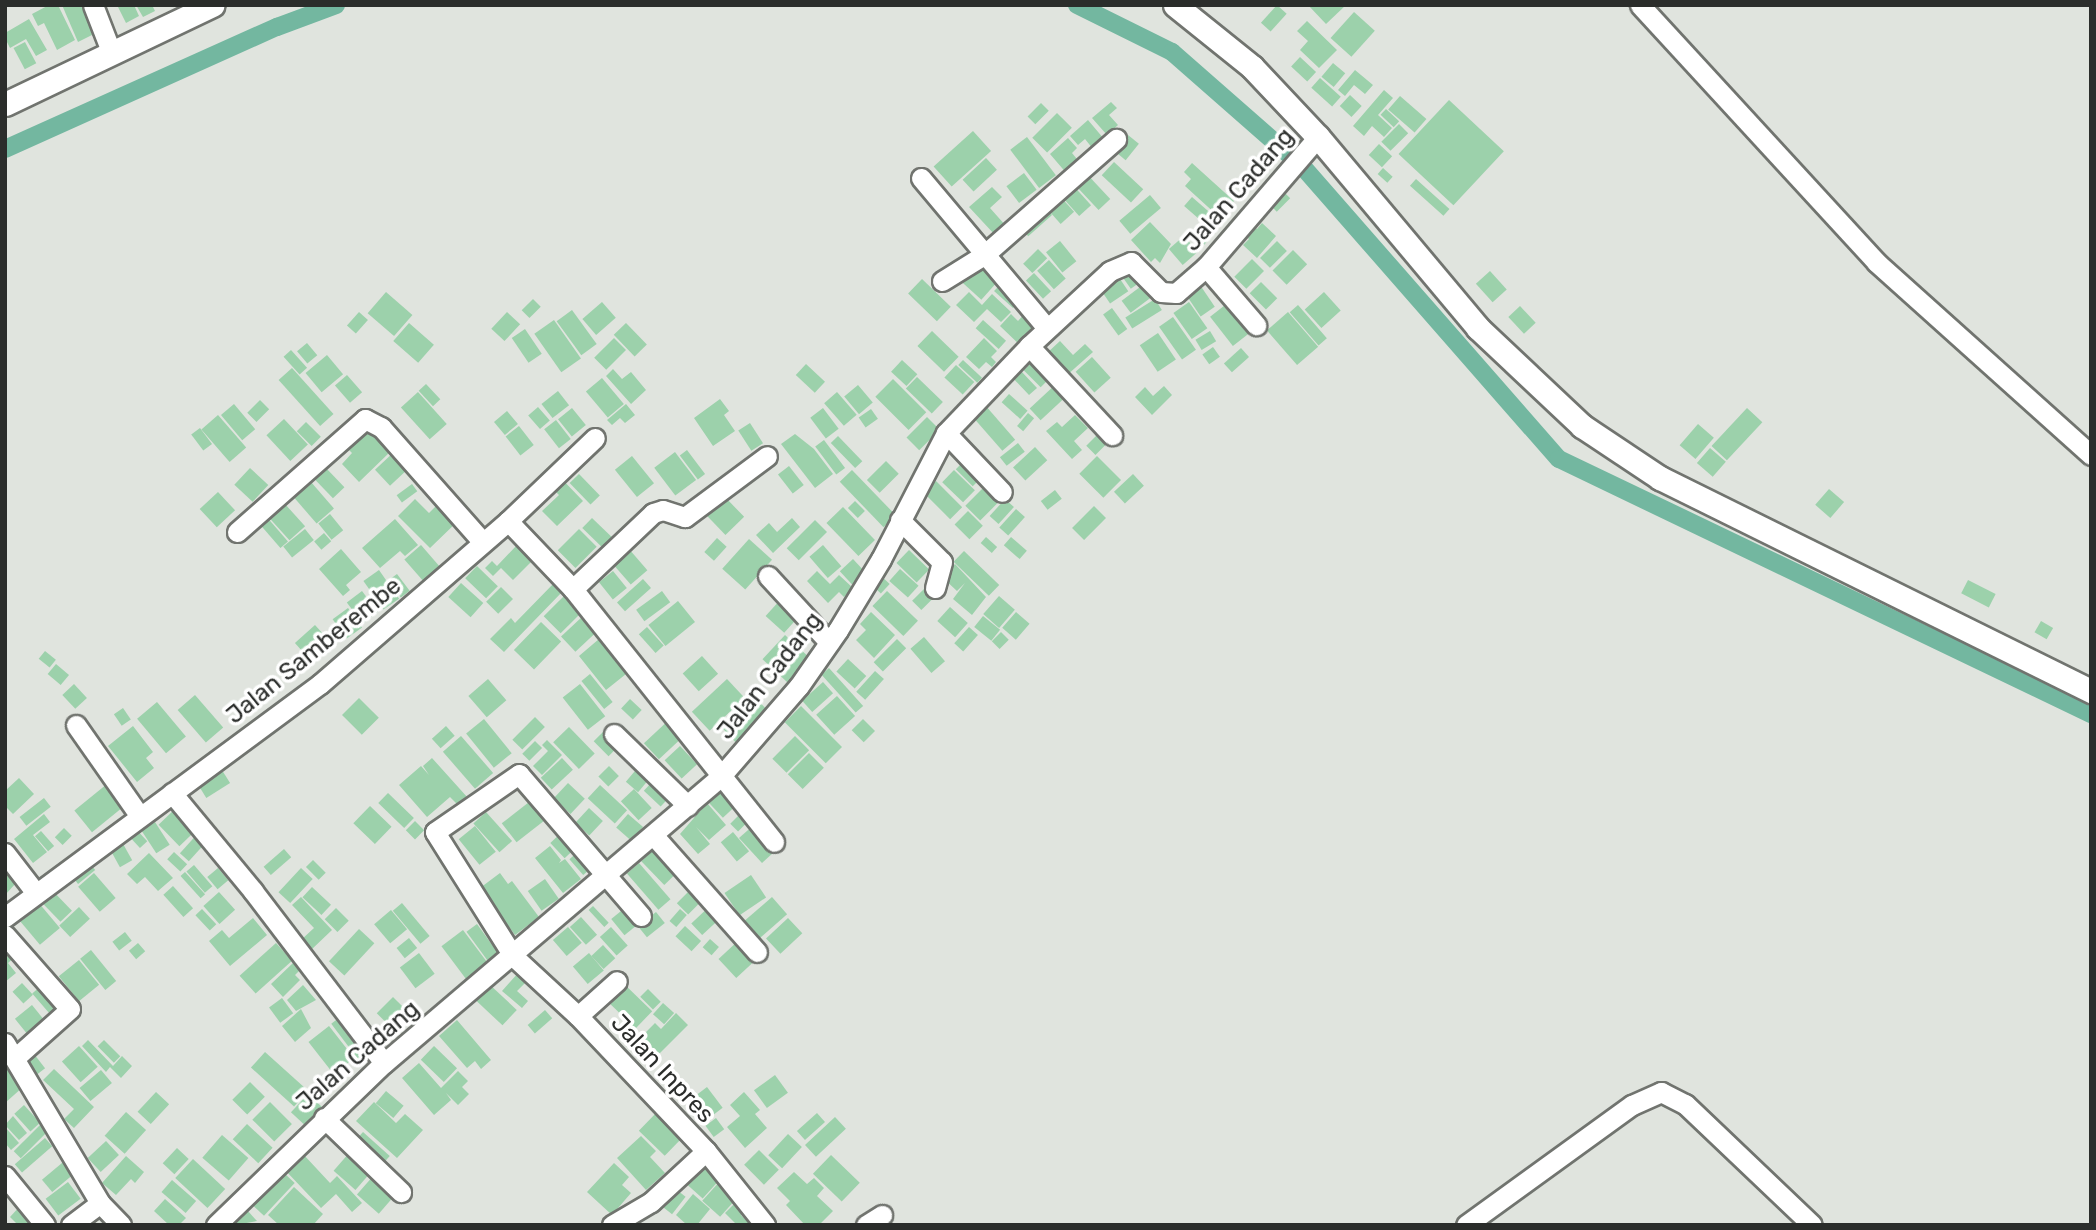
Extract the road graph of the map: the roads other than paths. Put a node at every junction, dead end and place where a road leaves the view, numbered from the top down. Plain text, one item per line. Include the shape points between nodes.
1 (93, 5) edge
2 (213, 5) edge
3 (1175, 5) edge
4 (1640, 5) edge
5 (112, 54) junction
6 (5, 104) edge
7 (1116, 139) dead end
8 (1312, 143) junction
9 (921, 178) dead end
10 (984, 255) junction
11 (1206, 267) junction
12 (942, 281) dead end
13 (1256, 325) dead end
14 (1047, 328) junction
15 (1028, 346) junction
16 (946, 433) junction
17 (1112, 435) dead end
18 (595, 438) dead end
19 (2091, 455) edge
20 (767, 456) dead end
21 (1002, 492) dead end
22 (900, 520) junction
23 (508, 521) junction
24 (237, 532) dead end
25 (482, 541) junction
26 (768, 576) dead end
27 (936, 588) dead end
28 (573, 589) junction
29 (830, 642) junction
30 (2091, 691) edge
31 (76, 725) dead end
32 (614, 734) dead end
33 (721, 776) junction
34 (172, 793) junction
35 (688, 806) junction
36 (139, 815) junction
37 (654, 836) junction
38 (774, 842) dead end
39 (5, 853) edge
40 (605, 873) junction
41 (35, 892) junction
42 (642, 915) dead end
43 (5, 917) edge
44 (5, 935) edge
45 (757, 952) dead end
46 (513, 956) junction
47 (617, 981) dead end
48 (578, 1016) junction
49 (8, 1047) edge
50 (384, 1063) junction
51 (324, 1118) junction
52 (706, 1152) junction
53 (5, 1176) edge
54 (401, 1192) dead end
55 (100, 1203) junction
56 (45, 1225) edge
57 (71, 1225) edge
58 (121, 1225) edge
59 (216, 1225) edge
60 (612, 1225) edge
61 (765, 1225) edge
62 (1466, 1225) edge
63 (1812, 1225) edge

1 - 5 street
2 - 5 street
3 - 8 street via 1252,67
4 - 19 street via 1876,262
5 - 6 street
7 - 10 street
8 - 11 street, Jalan Cadang
8 - 30 street via 1478,328 1582,426 1660,478
9 - 10 street
10 - 12 street
10 - 14 street
11 - 13 street
11 - 14 street, Jalan Cadang via 1168,295 1137,264 1123,265 1110,271
14 - 15 street, Jalan Cadang
15 - 16 street, Jalan Cadang
15 - 17 street
16 - 21 street
16 - 22 street, Jalan Cadang
18 - 23 street, Jalan Samberembe
20 - 28 street via 685,517 663,510 653,513
22 - 27 street via 942,562
22 - 29 street, Jalan Cadang
23 - 25 street, Jalan Samberembe
23 - 28 street
24 - 25 street via 365,419 381,427
25 - 34 street, Jalan Samberembe via 320,684
26 - 29 street
28 - 33 street
29 - 33 street, Jalan Cadang via 799,686
31 - 36 street
32 - 35 street
33 - 35 street, Jalan Cadang
33 - 38 street
34 - 36 street, Jalan Samberembe
34 - 50 street
35 - 37 street, Jalan Cadang
36 - 41 street, Jalan Samberembe
37 - 40 street, Jalan Cadang
37 - 45 street
39 - 41 street
40 - 42 street
40 - 46 street, Jalan Cadang
40 - 46 street, Jalan Inpres via 519,774 437,829 436,839
41 - 43 street, Jalan Samberembe
44 - 49 street via 70,1009
46 - 48 street, Jalan Inpres
46 - 50 street, Jalan Cadang
47 - 48 street
48 - 52 street, Jalan Inpres
49 - 55 street
50 - 51 street, Jalan Cadang
51 - 54 street
51 - 59 street, Jalan Cadang
52 - 60 street via 651,1202
52 - 61 street, Jalan Inpres
53 - 56 street
55 - 57 street
55 - 58 street
62 - 63 street via 1632,1105 1661,1093 1685,1104

